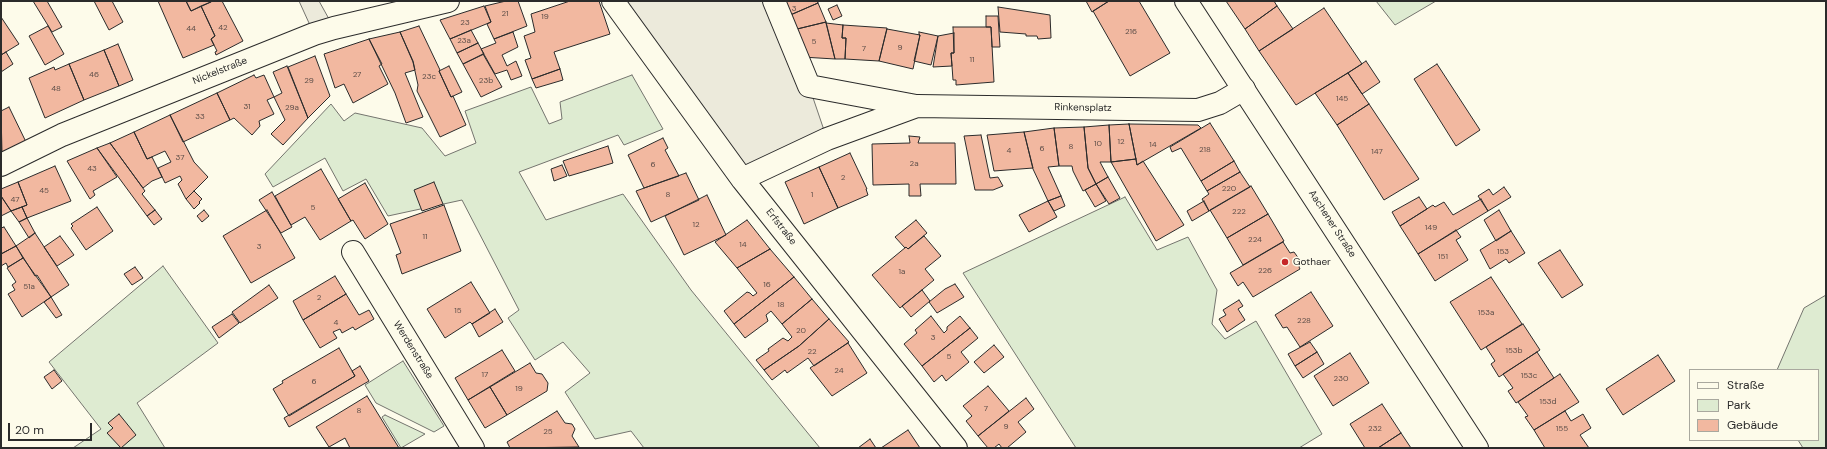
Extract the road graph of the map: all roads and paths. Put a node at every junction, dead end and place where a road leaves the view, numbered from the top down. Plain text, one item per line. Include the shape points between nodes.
1 (448, 1) edge
2 (613, 1) edge
3 (774, 1) edge
4 (1186, 1) edge
5 (1244, 89) junction
6 (917, 106) junction
7 (1, 164) edge
8 (742, 179) junction
9 (353, 252) dead end
10 (473, 448) edge
11 (956, 448) edge
12 (1477, 448) edge

1 - 7 street, Nickelstraße via 314,34 62,134
2 - 8 street, Erfstraße
3 - 6 street, Rinkensplatz via 809,86
4 - 5 street, Aachener Straße
5 - 6 street, Rinkensplatz via 1220,103 1198,110
5 - 12 street, Aachener Straße
6 - 8 street, Rinkensplatz via 827,139
8 - 11 street, Erfstraße
9 - 10 street, Werdenstraße

